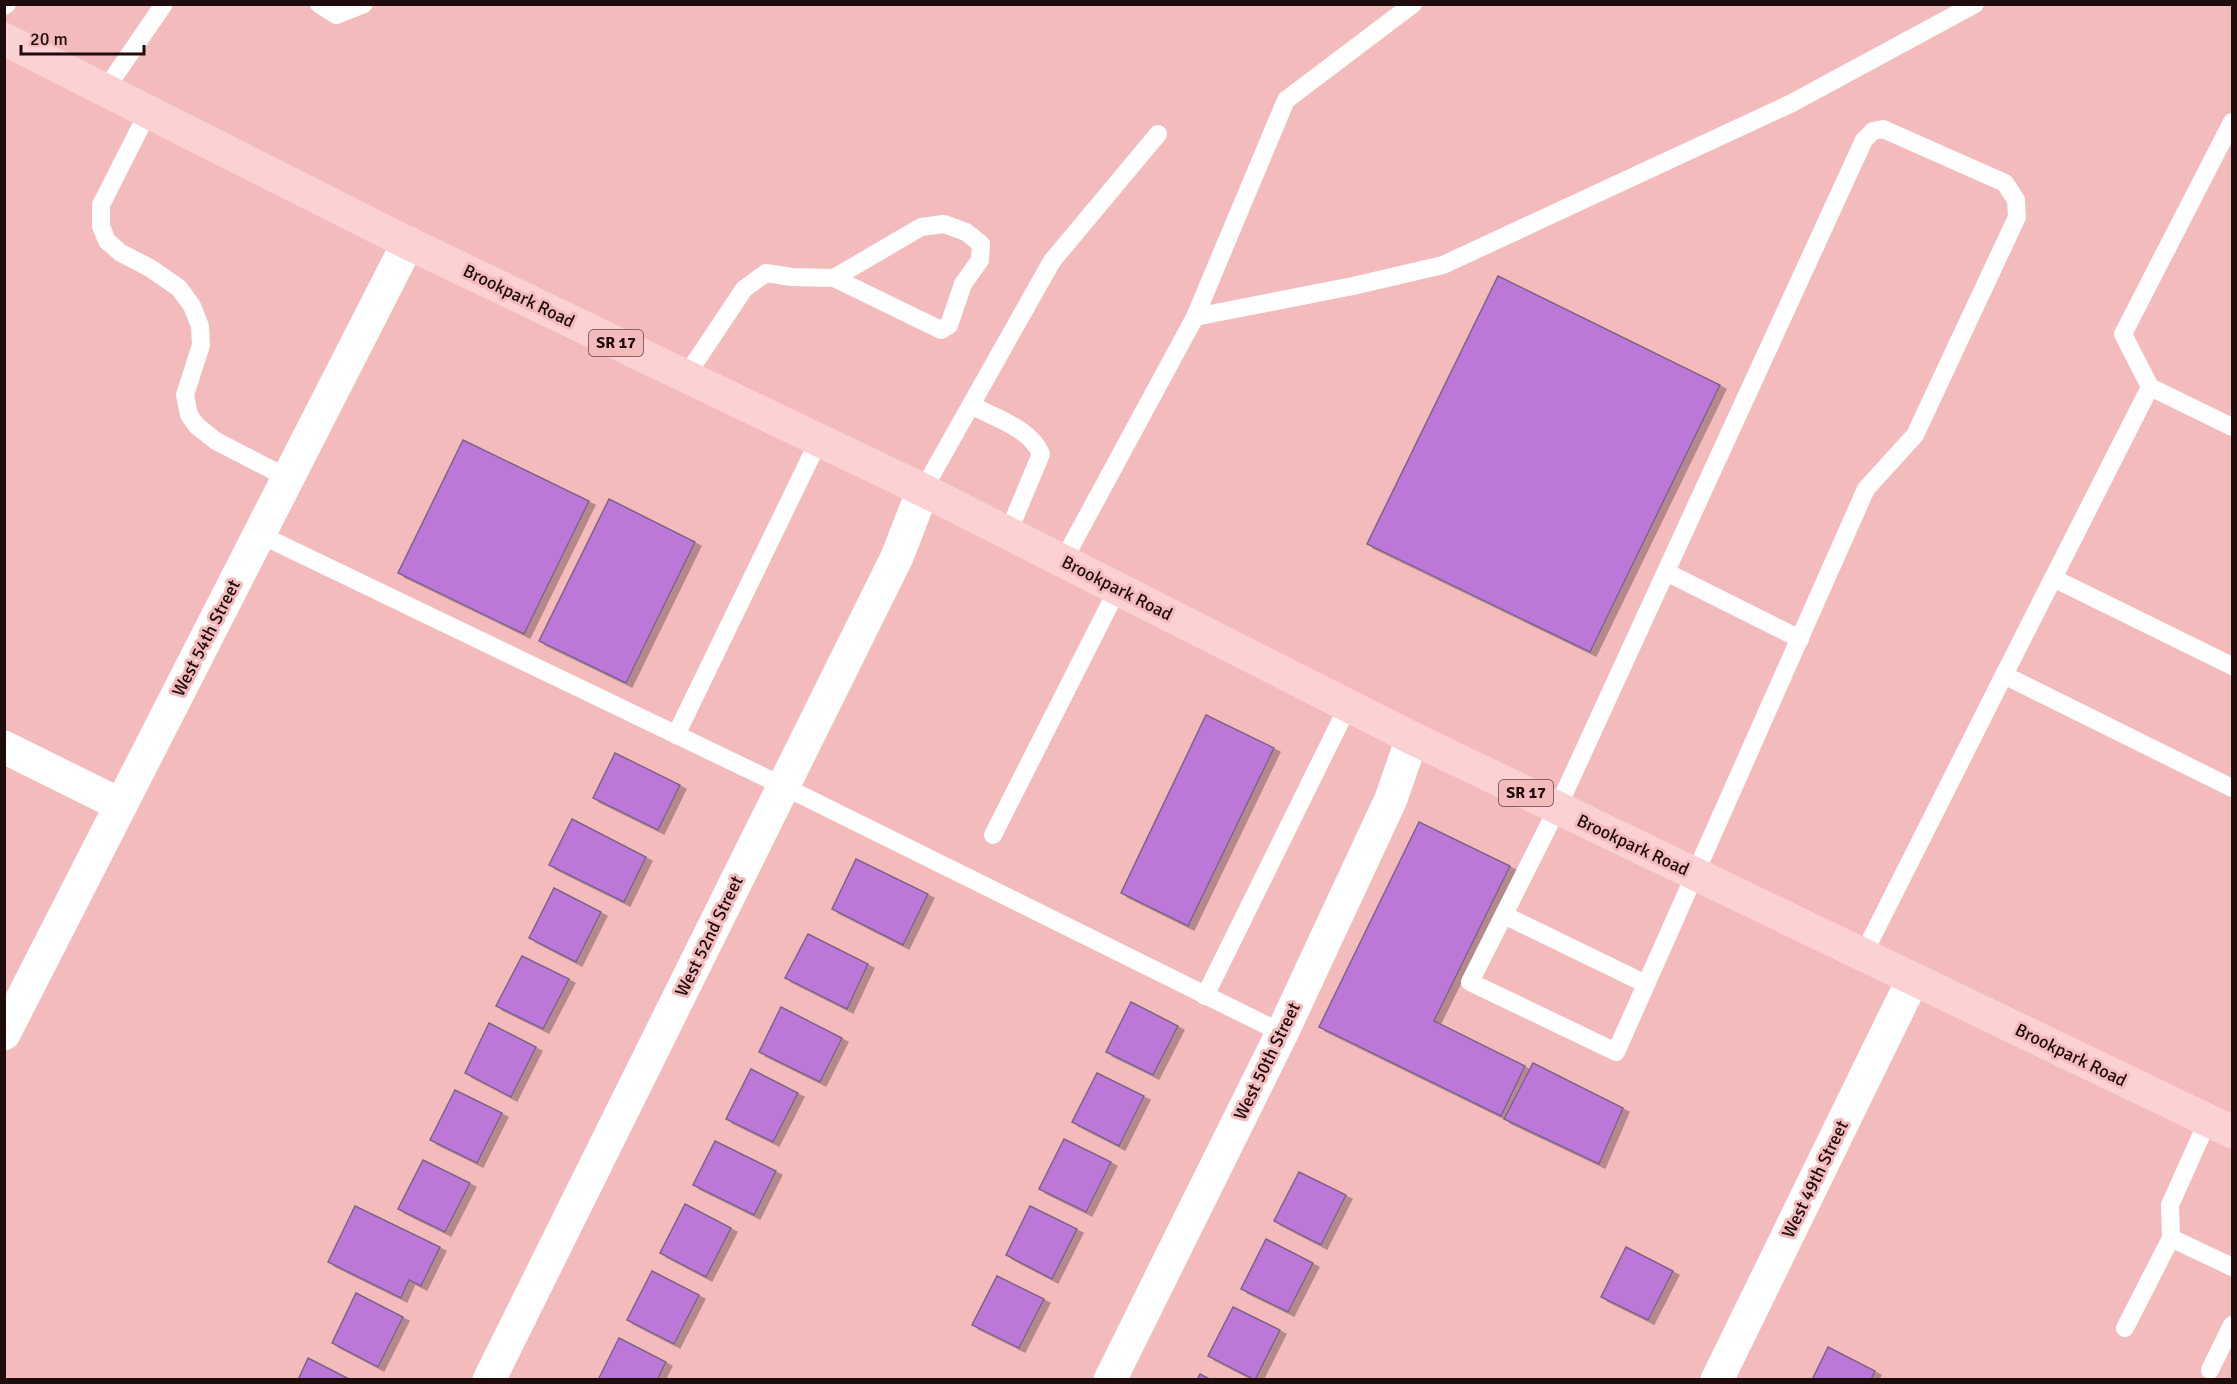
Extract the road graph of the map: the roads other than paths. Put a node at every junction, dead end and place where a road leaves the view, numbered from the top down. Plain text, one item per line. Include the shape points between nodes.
1 (164, 4) edge
2 (319, 4) edge
3 (364, 4) edge
4 (1413, 4) edge
5 (1975, 4) edge
6 (4, 39) edge
7 (105, 90) junction
8 (148, 112) junction
9 (2232, 122) edge
10 (1158, 134) dead end
11 (408, 243) junction
12 (834, 278) junction
13 (1195, 316) junction
14 (686, 376) junction
15 (2150, 387) junction
16 (971, 405) junction
17 (2232, 427) edge
18 (819, 440) junction
19 (288, 478) junction
20 (923, 490) junction
21 (1008, 533) junction
22 (259, 534) junction
23 (1064, 561) junction
24 (1666, 572) junction
25 (2053, 578) junction
26 (1118, 588) junction
27 (1800, 639) junction
28 (2232, 666) edge
29 (2004, 675) junction
30 (1348, 706) junction
31 (676, 735) junction
32 (1412, 738) junction
33 (4, 747) edge
34 (783, 786) junction
35 (2232, 788) edge
36 (121, 805) junction
37 (1557, 808) junction
38 (993, 835) dead end
39 (1696, 874) junction
40 (1504, 915) junction
41 (1863, 954) junction
42 (1913, 979) junction
43 (1646, 984) junction
44 (1205, 996) junction
45 (4, 1034) edge
46 (1282, 1034) junction
47 (2220, 1126) edge
48 (2171, 1238) junction
49 (2232, 1267) edge
50 (2232, 1325) edge
51 (2125, 1328) dead end
52 (2210, 1370) dead end
53 (489, 1380) edge
54 (1110, 1380) edge
55 (1717, 1380) edge

1 - 7 lane
2 - 3 lane via 336,15
4 - 13 lane via 1286,100
5 - 13 lane via 1792,103 1443,265
6 - 7 main road, Brookpark Road / SR 17
7 - 8 main road, Brookpark Road / SR 17
8 - 11 main road, Brookpark Road / SR 17
8 - 19 lane via 101,205 100,226 107,241 179,288 192,306 200,326 201,345 185,395 189,414 197,426 216,441
9 - 15 lane via 2123,334
10 - 16 lane via 1052,261
11 - 14 main road, Brookpark Road / SR 17
11 - 19 street, West 54th Street
12 - 12 lane via 921,227 944,224 966,232 981,244 980,260 963,284 949,325 941,330
12 - 14 lane via 766,273 744,289
13 - 23 lane
14 - 18 main road, Brookpark Road / SR 17
15 - 17 lane
15 - 25 lane
16 - 20 lane
16 - 21 lane via 1025,433 1041,454
18 - 20 main road, Brookpark Road / SR 17
18 - 31 lane
19 - 22 street, West 54th Street
20 - 21 main road, Brookpark Road / SR 17
20 - 34 street, West 52nd Street via 897,557
21 - 23 main road, Brookpark Road / SR 17
22 - 31 lane
22 - 36 street, West 54th Street
23 - 26 main road, Brookpark Road / SR 17
24 - 27 lane
24 - 27 lane via 1864,140 1873,130 1883,129 2005,183 2016,200 2018,217 1915,435 1866,489
24 - 37 lane
25 - 28 lane
25 - 29 lane
26 - 30 main road, Brookpark Road / SR 17
26 - 38 lane
27 - 39 lane
29 - 35 lane
29 - 41 lane
30 - 32 main road, Brookpark Road / SR 17
30 - 44 lane
31 - 34 lane
32 - 37 main road, Brookpark Road / SR 17
32 - 46 street, West 50th Street via 1390,799
33 - 36 street
34 - 44 lane
34 - 53 street, West 52nd Street
36 - 45 street, West 54th Street
37 - 39 main road, Brookpark Road / SR 17
37 - 40 lane
39 - 41 main road, Brookpark Road / SR 17
39 - 43 lane
40 - 43 lane
40 - 43 lane via 1470,982 1616,1052
41 - 42 main road, Brookpark Road / SR 17
42 - 47 main road, Brookpark Road / SR 17
42 - 55 street, West 49th Street
44 - 46 lane
46 - 54 street, West 50th Street
47 - 48 lane via 2169,1205
48 - 49 lane
48 - 51 lane
50 - 52 lane

